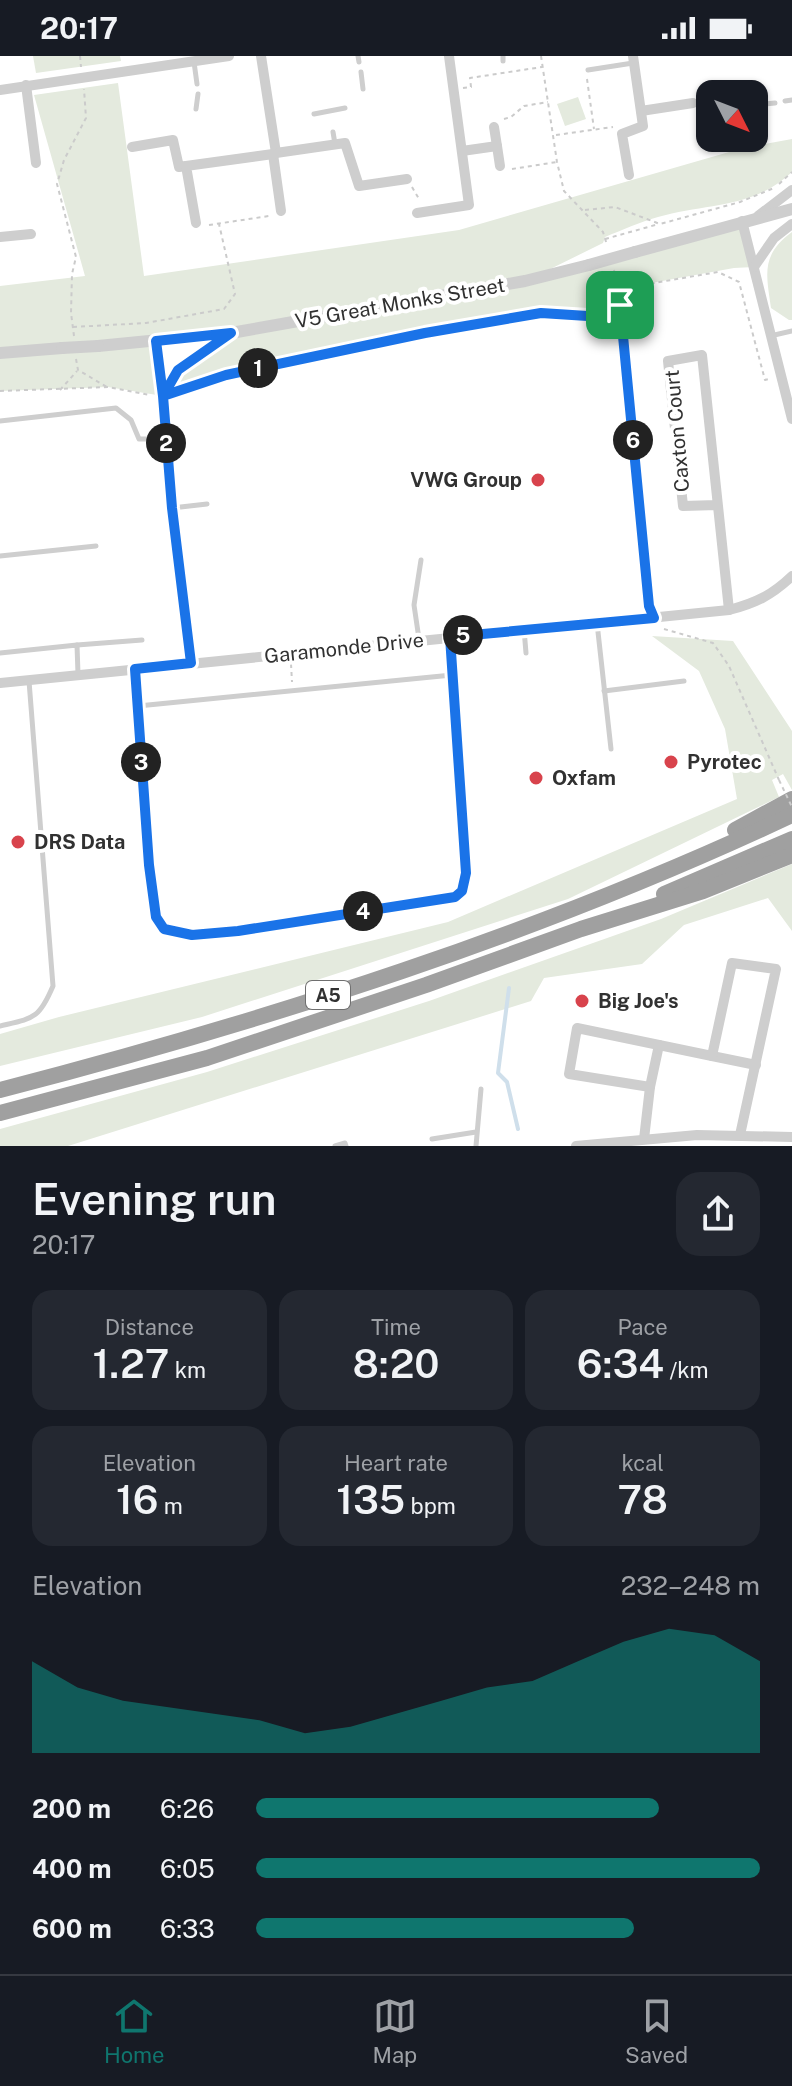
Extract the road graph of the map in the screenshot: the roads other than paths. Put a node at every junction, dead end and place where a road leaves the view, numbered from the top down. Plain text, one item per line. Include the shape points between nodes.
1 (229, 56) edge
2 (261, 56) edge
3 (449, 56) edge
4 (172, 60) edge
5 (634, 60) edge
6 (194, 61) junction
7 (588, 70) road end
8 (361, 72) dead end
9 (197, 84) dead end
10 (26, 85) junction
11 (363, 89) dead end
12 (0, 90) edge
13 (198, 94) dead end
14 (693, 103) dead end
15 (775, 103) dead end
16 (768, 104) edge
17 (345, 108) dead end
18 (196, 109) dead end
19 (641, 111) junction
20 (330, 112) junction
21 (314, 114) dead end
22 (331, 122) dead end
23 (494, 127) road end
24 (333, 132) dead end
25 (335, 145) junction
26 (497, 146) junction
27 (132, 147) dead end
28 (462, 151) junction
29 (274, 154) junction
30 (36, 163) dead end
31 (186, 166) junction
32 (500, 166) road end
33 (629, 175) dead end
34 (407, 179) road end
35 (792, 190) edge
36 (792, 209) edge
37 (281, 211) road end
38 (421, 212) road end
39 (758, 216) junction
40 (742, 221) junction
41 (196, 223) road end
42 (792, 224) edge
43 (31, 234) dead end
44 (0, 237) edge
45 (754, 267) junction
46 (792, 331) edge
47 (231, 333) junction
48 (769, 336) junction
49 (156, 341) junction
50 (0, 353) edge
51 (163, 396) junction
52 (792, 419) edge
53 (0, 421) edge
54 (166, 439) junction
55 (207, 504) dead end
56 (717, 505) junction
57 (172, 508) junction
58 (96, 546) dead end
59 (0, 556) edge
60 (421, 560) dead end
61 (792, 576) edge
62 (729, 610) junction
63 (597, 622) junction
64 (524, 628) junction
65 (450, 637) junction
66 (419, 639) junction
67 (142, 640) dead end
68 (77, 645) junction
69 (0, 653) edge
70 (526, 653) dead end
71 (191, 663) junction
72 (135, 669) junction
73 (78, 674) junction
74 (452, 675) junction
75 (29, 680) junction
76 (684, 681) dead end
77 (0, 683) edge
78 (604, 691) junction
79 (138, 706) junction
80 (611, 749) dead end
81 (792, 799) edge
82 (792, 815) edge
83 (792, 839) edge
84 (792, 855) edge
85 (649, 877) junction
86 (581, 929) junction
87 (0, 1026) edge
88 (659, 1045) junction
89 (712, 1056) junction
90 (756, 1065) junction
91 (650, 1087) junction
92 (481, 1089) dead end
93 (0, 1090) edge
94 (0, 1113) edge
95 (476, 1132) junction
96 (740, 1135) junction
97 (792, 1137) edge
98 (432, 1139) dead end
99 (644, 1139) junction
100 (335, 1146) edge
101 (346, 1146) edge
102 (476, 1146) edge
103 (578, 1146) edge

1 - 6 street
2 - 29 street
3 - 28 street
4 - 6 street
4 - 10 street
5 - 7 lane
5 - 19 street
6 - 9 lane
8 - 11 lane
10 - 12 street
10 - 30 street
13 - 18 lane
14 - 19 street
15 - 16 lane
17 - 20 lane
19 - 33 street via 643,126 622,134
20 - 21 lane
20 - 22 lane
23 - 26 street
24 - 25 lane
25 - 29 street
25 - 34 street via 345,143 359,186
26 - 28 street
26 - 32 street
27 - 31 street via 173,140 179,167
28 - 38 street via 469,205
29 - 31 street
29 - 37 street
31 - 41 street
35 - 39 street
36 - 39 street, V5 Great Monks Street
39 - 40 street, V5 Great Monks Street
40 - 45 street
40 - 47 street, V5 Great Monks Street, bridge via 525,281
42 - 45 street via 774,238
43 - 44 street
45 - 48 street
46 - 48 lane
47 - 49 street, V5 Great Monks Street
47 - 51 street via 178,370
48 - 52 street
49 - 50 street, V5 Great Monks Street, bridge
49 - 51 street
51 - 54 street
53 - 54 lane via 116,408 131,420 139,439
54 - 57 street
55 - 57 lane
56 - 56 street, Caxton Court via 702,355 668,361 683,506
56 - 62 street, Caxton Court
57 - 71 street
58 - 59 lane
60 - 66 lane via 414,605
61 - 62 street, Garamonde Drive via 755,603
62 - 63 street, Garamonde Drive
63 - 64 street, Garamonde Drive
63 - 78 lane
64 - 65 street, Garamonde Drive
64 - 70 lane
65 - 66 street, Garamonde Drive
65 - 74 lane
66 - 71 street, Garamonde Drive
67 - 68 lane
68 - 69 lane
68 - 73 lane
71 - 72 street, Garamonde Drive
72 - 73 street, Garamonde Drive
72 - 79 lane
73 - 75 street, Garamonde Drive
74 - 79 lane
74 - 79 lane via 466,873 462,891 455,897 207,934 164,929 156,917
75 - 77 street, Garamonde Drive
75 - 87 lane via 53,986 43,1010
76 - 78 lane
78 - 80 lane
81 - 85 highway
82 - 85 highway, A5
83 - 86 highway, A5
84 - 86 highway via 703,891
85 - 93 highway, A5 via 408,970
86 - 94 highway, A5 via 207,1058
88 - 89 street
88 - 91 street
88 - 91 street via 577,1028 569,1074
89 - 90 street
89 - 90 street via 732,963 776,969
90 - 96 street
91 - 99 street
92 - 95 lane
95 - 98 lane
95 - 102 lane
96 - 97 street
96 - 99 street
99 - 103 street
100 - 101 lane

